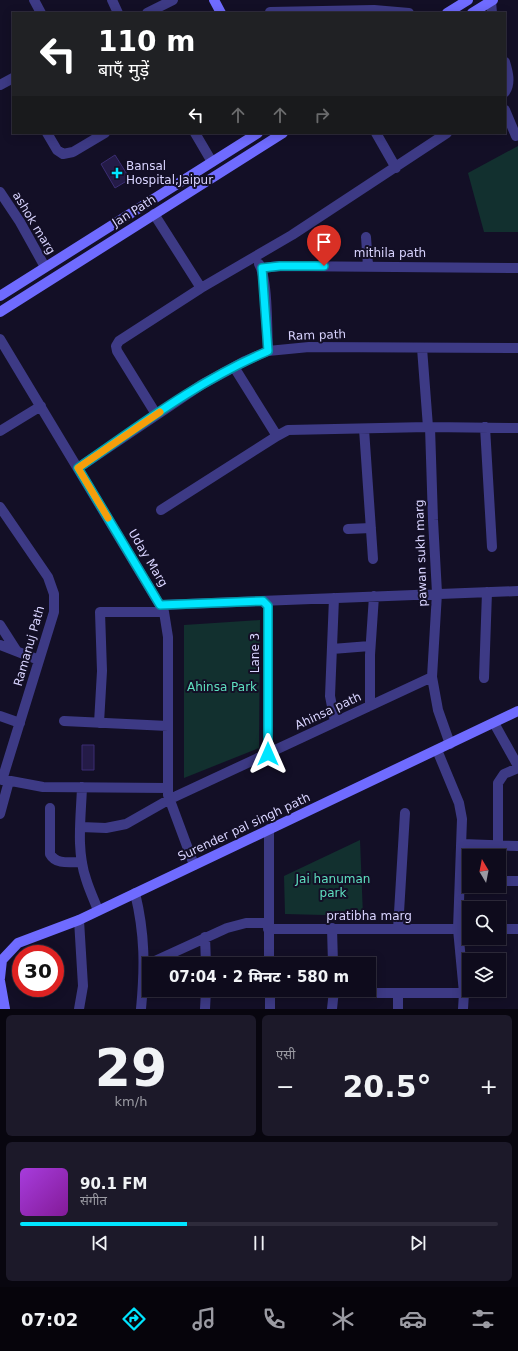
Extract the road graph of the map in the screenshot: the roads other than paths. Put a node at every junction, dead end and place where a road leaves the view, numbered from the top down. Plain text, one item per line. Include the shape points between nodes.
1 (34, 0) edge
2 (112, 0) edge
3 (173, 0) edge
4 (214, 0) edge
5 (468, 0) edge
6 (492, 1) edge
7 (40, 12) edge
8 (118, 12) edge
9 (149, 12) edge
10 (220, 12) edge
11 (270, 12) edge
12 (398, 12) edge
13 (449, 12) edge
14 (474, 12) edge
15 (492, 12) edge
16 (506, 67) edge
17 (12, 79) edge
18 (0, 85) edge
19 (506, 90) edge
20 (506, 112) edge
21 (48, 134) edge
22 (103, 134) edge
23 (196, 134) edge
24 (256, 134) edge
25 (280, 134) edge
26 (377, 134) edge
27 (446, 134) edge
28 (516, 136) dead end
29 (212, 162) junction
30 (396, 168) junction
31 (0, 193) edge
32 (154, 214) junction
33 (366, 237) dead end
34 (254, 257) junction
35 (368, 266) junction
36 (45, 267) junction
37 (262, 268) junction
38 (518, 268) edge
39 (201, 288) junction
40 (0, 296) edge
41 (0, 312) edge
42 (0, 339) edge
43 (422, 348) junction
44 (518, 348) edge
45 (268, 351) junction
46 (234, 367) junction
47 (40, 406) junction
48 (156, 414) junction
49 (429, 427) junction
50 (485, 427) junction
51 (518, 428) edge
52 (364, 429) junction
53 (0, 431) edge
54 (277, 436) junction
55 (78, 468) junction
56 (0, 507) edge
57 (161, 510) dead end
58 (371, 528) junction
59 (348, 529) dead end
60 (492, 547) dead end
61 (374, 559) dead end
62 (518, 591) edge
63 (487, 592) junction
64 (437, 593) junction
65 (374, 596) junction
66 (334, 598) junction
67 (263, 601) junction
68 (162, 609) junction
69 (0, 626) edge
70 (0, 645) edge
71 (370, 646) junction
72 (332, 649) junction
73 (16, 650) junction
74 (39, 660) junction
75 (432, 677) junction
76 (484, 678) dead end
77 (370, 706) junction
78 (518, 711) edge
79 (0, 716) edge
80 (64, 721) dead end
81 (99, 722) junction
82 (335, 722) junction
83 (20, 723) junction
84 (494, 723) junction
85 (168, 726) junction
86 (450, 744) junction
87 (437, 750) junction
88 (268, 754) junction
89 (518, 767) edge
90 (4, 780) edge
91 (82, 787) junction
92 (168, 788) junction
93 (170, 799) junction
94 (50, 808) dead end
95 (405, 813) dead end
96 (0, 814) edge
97 (81, 827) junction
98 (269, 829) junction
99 (462, 844) junction
100 (498, 845) junction
101 (518, 846) edge
102 (462, 849) edge
103 (82, 862) junction
104 (194, 865) junction
105 (506, 881) edge
106 (518, 881) edge
107 (135, 893) junction
108 (462, 893) edge
109 (98, 910) junction
110 (79, 920) junction
111 (268, 926) junction
112 (332, 928) junction
113 (398, 929) junction
114 (458, 929) junction
115 (462, 929) edge
116 (506, 929) edge
117 (518, 929) edge
118 (205, 937) junction
119 (144, 957) edge
120 (163, 957) edge
121 (206, 957) edge
122 (269, 957) edge
123 (333, 957) edge
124 (1, 959) edge
125 (462, 972) edge
126 (0, 979) edge
127 (376, 993) edge
128 (462, 993) edge
129 (398, 994) junction
130 (142, 995) edge
131 (206, 997) edge
132 (270, 997) edge
133 (333, 997) edge
134 (464, 997) edge
135 (5, 1009) edge
136 (80, 1009) edge
137 (141, 1009) edge
138 (206, 1009) edge
139 (270, 1009) edge
140 (332, 1009) edge
141 (398, 1009) edge
142 (463, 1009) edge

1 - 7 street
2 - 8 street
3 - 9 street
4 - 10 street
5 - 13 street
6 - 14 street
6 - 15 street
11 - 12 street
16 - 19 street
17 - 18 street
20 - 28 street
21 - 22 street via 57,150 63,154 72,152
23 - 29 street
24 - 29 street, Jan Path
25 - 32 street, Jan Path
26 - 30 street
27 - 30 street
29 - 36 street, Jan Path
30 - 34 street
31 - 36 street, ashok marg via 20,222
32 - 39 street
32 - 41 street, Jan Path
33 - 35 street
34 - 37 street
34 - 39 street
35 - 37 street, mithila path
35 - 38 street, mithila path
36 - 40 street, Jan Path
37 - 45 street
39 - 48 street via 118,341 116,346 117,352
42 - 47 street, Uday Marg
43 - 44 street, Ram path
43 - 45 street, Ram path via 308,347
43 - 49 street, pawan sukh marg
45 - 46 street, Ram path
46 - 48 street, Ram path
46 - 54 street
47 - 53 street
47 - 55 street, Uday Marg
48 - 55 street, Ram path
49 - 50 street
49 - 52 street
49 - 64 street, pawan sukh marg
50 - 51 street
50 - 60 street
52 - 54 street via 288,430
52 - 58 street
54 - 57 street
55 - 68 street, Uday Marg
56 - 74 street, Ramanuj Path via 48,577 54,594 54,612
58 - 59 street
58 - 61 street
62 - 63 street
63 - 64 street
63 - 76 street
64 - 65 street
64 - 75 street, pawan sukh marg
65 - 66 street
65 - 71 street
66 - 67 street
66 - 72 street
67 - 68 street
67 - 88 street, Lane 3 via 268,606
68 - 81 street via 100,612 102,671
68 - 85 street, Uday Marg via 168,637
69 - 73 street
70 - 73 street
71 - 72 street
71 - 77 street
72 - 82 street via 330,696
73 - 74 street
74 - 83 street, Ramanuj Path
75 - 77 street, Ahinsa path
75 - 86 street, pawan sukh marg via 438,710
77 - 82 street, Ahinsa path
78 - 84 street, Surender pal singh path
79 - 83 street
80 - 81 street
81 - 85 street
82 - 88 street, Ahinsa path
83 - 90 street, Ramanuj Path
84 - 86 street, Surender pal singh path
84 - 89 street
85 - 92 street, Uday Marg
86 - 87 street, Surender pal singh path
87 - 98 street, Surender pal singh path
87 - 99 street via 459,803
88 - 93 street, Ahinsa path
89 - 100 street via 504,774 498,783
90 - 91 street via 43,787
90 - 96 street, Ramanuj Path
91 - 92 street
91 - 97 street
92 - 93 street, Uday Marg
93 - 97 street, Ahinsa path via 126,824 106,828
93 - 104 street, Uday Marg
94 - 103 street via 50,850 53,859 58,862
95 - 113 street
97 - 103 street
98 - 104 street, Surender pal singh path
98 - 111 street
99 - 100 street
99 - 102 street
100 - 101 street
103 - 109 street via 85,878
104 - 107 street, Surender pal singh path
105 - 106 street
107 - 109 street, Surender pal singh path
107 - 119 street via 142,922
108 - 114 street
109 - 110 street, Surender pal singh path
110 - 124 street, Surender pal singh path via 18,943
110 - 136 street via 83,986
111 - 112 street, pratibha marg
111 - 118 street, pratibha marg via 246,923
111 - 122 street
112 - 113 street, pratibha marg
112 - 123 street
113 - 114 street, pratibha marg
114 - 115 street, pratibha marg
114 - 125 street
116 - 117 street
118 - 120 street, pratibha marg
118 - 121 street
124 - 126 street, Surender pal singh path
126 - 135 street, Surender pal singh path
127 - 129 street
128 - 129 street
129 - 141 street
130 - 137 street
131 - 138 street
132 - 139 street
133 - 140 street
134 - 142 street

